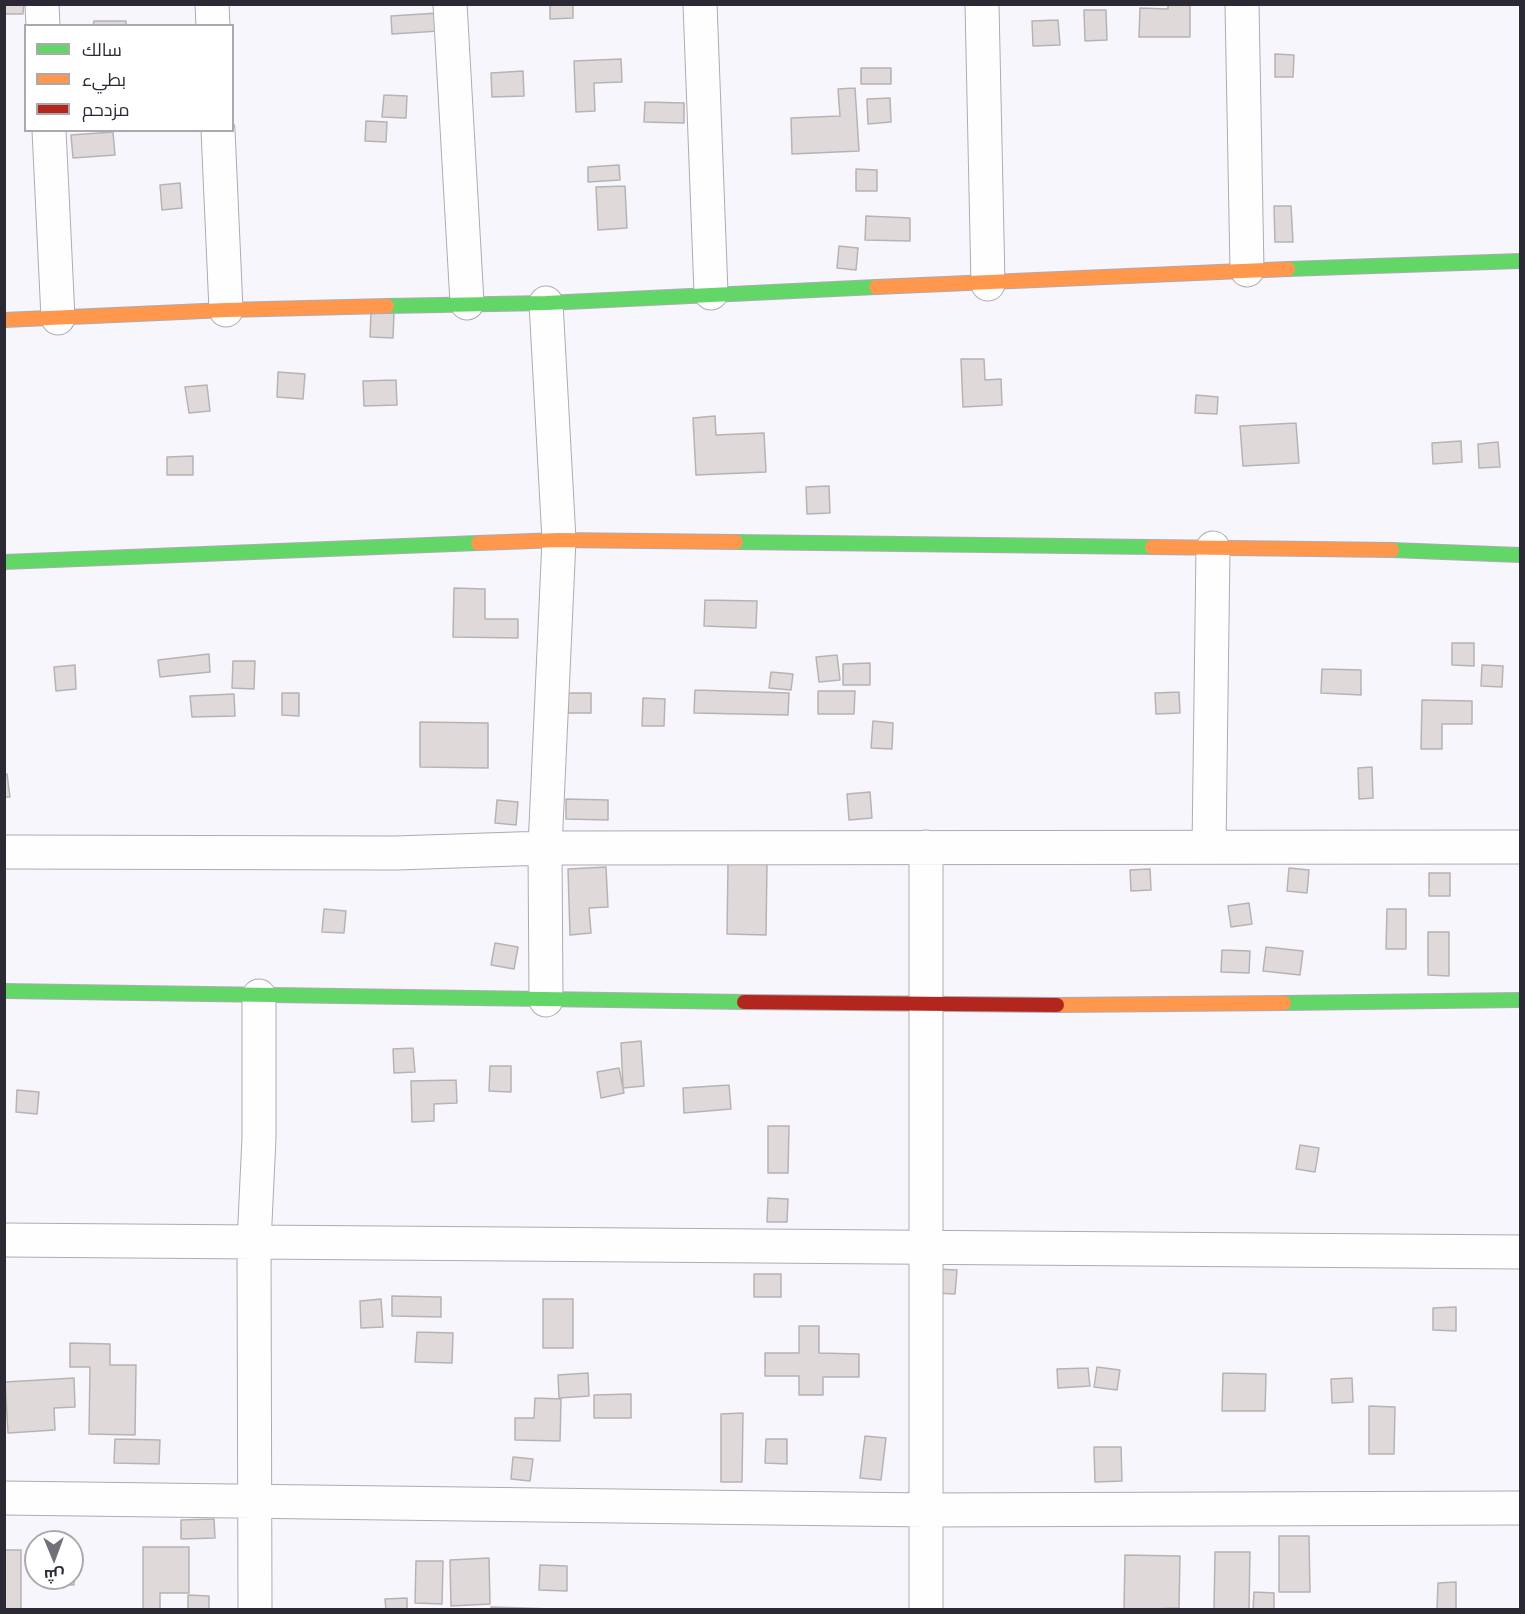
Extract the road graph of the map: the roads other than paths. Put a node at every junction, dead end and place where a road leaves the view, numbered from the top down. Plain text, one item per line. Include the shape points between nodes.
1 (42, 4) edge
2 (212, 4) edge
3 (450, 4) edge
4 (700, 4) edge
5 (982, 4) edge
6 (1242, 4) edge
7 (44, 24) edge
8 (213, 24) edge
9 (49, 132) edge
10 (218, 132) edge
11 (1521, 261) edge
12 (1247, 270) junction
13 (988, 284) junction
14 (711, 293) junction
15 (467, 303) junction
16 (546, 303) junction
17 (226, 310) junction
18 (58, 318) junction
19 (4, 320) edge
20 (559, 540) junction
21 (1213, 548) junction
22 (1521, 555) edge
23 (4, 562) edge
24 (926, 847) junction
25 (1209, 847) junction
26 (1521, 847) edge
27 (545, 848) junction
28 (4, 852) edge
29 (4, 991) edge
30 (259, 996) junction
31 (546, 1000) junction
32 (1521, 1000) edge
33 (927, 1005) junction
34 (4, 1240) edge
35 (254, 1243) junction
36 (927, 1248) junction
37 (1521, 1252) edge
38 (4, 1498) edge
39 (254, 1500) junction
40 (1521, 1508) edge
41 (926, 1510) junction
42 (255, 1610) edge
43 (926, 1610) edge

1 - 7 street
2 - 8 street
3 - 15 street
4 - 14 street
5 - 13 street
6 - 12 street
9 - 18 street
10 - 17 street
11 - 12 street
12 - 13 street
13 - 14 street
14 - 16 street
15 - 16 street
15 - 17 street
16 - 20 street
17 - 18 street
18 - 19 street
20 - 21 street
20 - 23 street
20 - 27 street
21 - 22 street
21 - 25 street
24 - 25 street
24 - 27 street
24 - 33 street
25 - 26 street
27 - 28 street via 396,853
27 - 31 street
29 - 30 street
30 - 31 street
30 - 35 street
31 - 33 street
32 - 33 street
33 - 36 street
34 - 35 street
35 - 36 street
35 - 39 street
36 - 37 street
36 - 41 street
38 - 39 street
39 - 41 street
39 - 42 street
40 - 41 street
41 - 43 street

